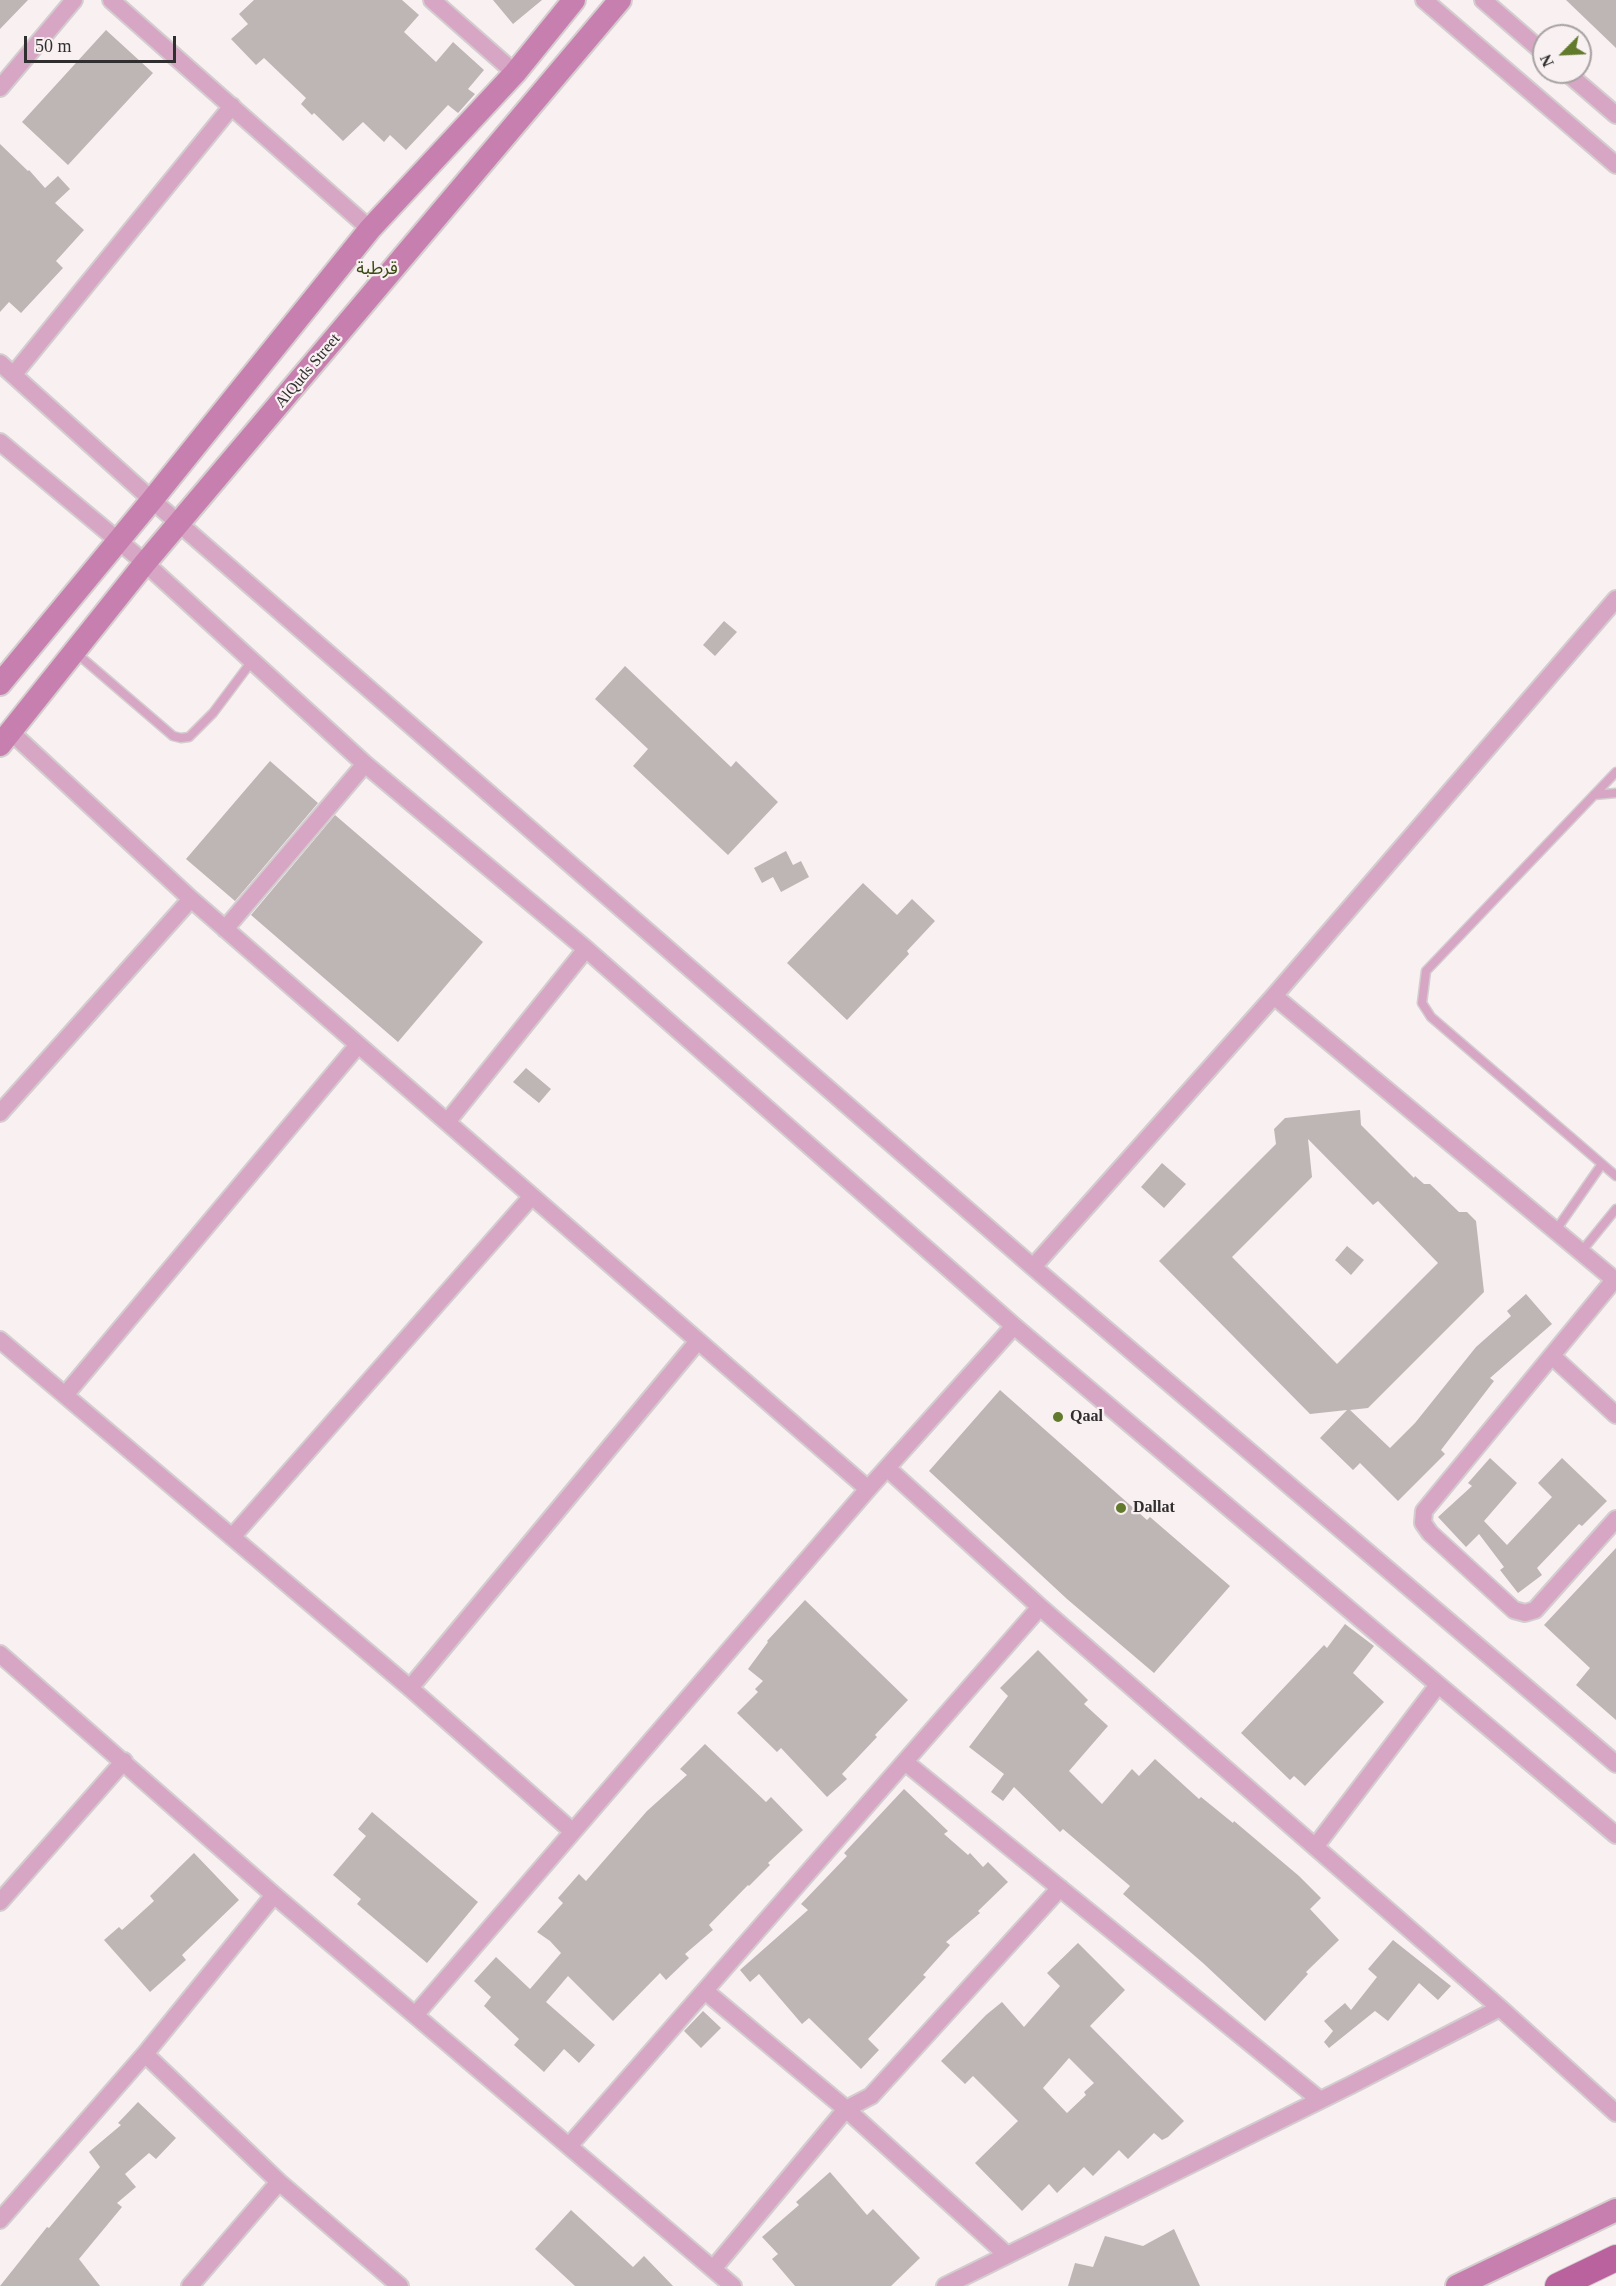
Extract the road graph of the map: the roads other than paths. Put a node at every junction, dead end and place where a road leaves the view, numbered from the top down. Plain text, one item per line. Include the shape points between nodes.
1 (74, 0) edge
2 (111, 0) edge
3 (432, 0) edge
4 (574, 0) edge
5 (620, 0) edge
6 (1424, 0) edge
7 (1483, 0) edge
8 (1532, 43) edge
9 (515, 73) junction
10 (1580, 84) edge
11 (0, 88) edge
12 (232, 106) junction
13 (1616, 116) edge
14 (1616, 165) edge
15 (370, 230) junction
16 (0, 363) edge
17 (14, 374) junction
18 (0, 442) edge
19 (152, 500) junction
20 (180, 524) junction
21 (118, 542) junction
22 (145, 563) junction
23 (1616, 598) edge
24 (75, 652) junction
25 (252, 661) junction
26 (0, 684) edge
27 (5, 739) edge
28 (365, 764) junction
29 (1616, 772) edge
30 (1616, 793) edge
31 (1594, 795) junction
32 (191, 899) junction
33 (225, 929) junction
34 (586, 949) junction
35 (1274, 996) junction
36 (358, 1045) junction
37 (0, 1113) edge
38 (447, 1122) junction
39 (1602, 1164) junction
40 (1616, 1176) edge
41 (532, 1196) junction
42 (1616, 1209) edge
43 (1556, 1230) junction
44 (1581, 1252) junction
45 (1033, 1267) junction
46 (1615, 1281) edge
47 (1014, 1326) junction
48 (0, 1340) edge
49 (699, 1341) junction
50 (1552, 1356) junction
51 (65, 1395) junction
52 (1616, 1415) edge
53 (887, 1468) junction
54 (868, 1490) junction
55 (1616, 1519) edge
56 (232, 1537) junction
57 (1040, 1607) junction
58 (0, 1654) edge
59 (1438, 1685) junction
60 (410, 1688) junction
61 (124, 1761) junction
62 (905, 1762) junction
63 (1616, 1764) edge
64 (572, 1831) junction
65 (1616, 1835) edge
66 (1315, 1847) junction
67 (1060, 1888) junction
68 (274, 1895) junction
69 (0, 1902) edge
70 (705, 1991) junction
71 (1500, 2008) junction
72 (416, 2014) junction
73 (144, 2054) junction
74 (1320, 2100) junction
75 (846, 2109) junction
76 (1616, 2113) edge
77 (569, 2146) junction
78 (279, 2182) junction
79 (1616, 2210) edge
80 (0, 2220) edge
81 (1006, 2256) junction
82 (1616, 2258) edge
83 (713, 2269) junction
84 (190, 2286) edge
85 (399, 2286) edge
86 (733, 2286) edge
87 (945, 2286) edge
88 (1457, 2286) edge
89 (1558, 2286) edge

1 - 11 street
2 - 12 street
3 - 9 street
4 - 9 street
5 - 20 street, AlQuds Street
6 - 14 street
7 - 8 street
9 - 15 street
10 - 13 street
12 - 15 street
12 - 17 street
15 - 19 street
16 - 17 street
17 - 19 street
18 - 21 street
19 - 20 street
19 - 21 street
20 - 22 street, AlQuds Street
20 - 45 street
21 - 22 street
21 - 26 street
22 - 24 street, AlQuds Street
22 - 25 street
23 - 35 street
24 - 25 lane via 173,736 181,738 189,736 213,713
24 - 27 street, AlQuds Street
25 - 28 street
27 - 32 street
28 - 33 street
28 - 34 street
29 - 31 lane
30 - 31 lane
31 - 39 lane via 1426,972 1422,1003 1431,1017
32 - 33 street
32 - 37 street
33 - 36 street
34 - 38 street
34 - 47 street
35 - 43 street
35 - 45 street
36 - 38 street
36 - 51 street
38 - 41 street
39 - 40 lane
39 - 43 lane
41 - 49 street
41 - 56 street
42 - 44 lane
43 - 44 street
44 - 46 street
45 - 63 street
46 - 50 street
47 - 53 street
47 - 59 street
48 - 51 street
49 - 54 street
49 - 60 street
50 - 52 street
50 - 55 street via 1424,1511 1424,1523 1430,1533 1514,1610 1525,1613 1535,1610
51 - 56 street
53 - 54 street
53 - 57 street
54 - 64 street
56 - 60 street
57 - 62 street
57 - 66 street
58 - 61 street
59 - 65 street
59 - 66 street
60 - 64 street
61 - 68 street
61 - 69 street
62 - 67 street
62 - 70 street
64 - 72 street
66 - 71 street
67 - 74 street
67 - 75 street via 871,2096
68 - 72 street
68 - 73 street
70 - 75 street
70 - 77 street
71 - 74 street
71 - 76 street
72 - 77 street
73 - 78 street
73 - 80 street
74 - 81 street
75 - 81 street
75 - 83 street
77 - 83 street
78 - 84 street
78 - 85 street
79 - 88 street
81 - 87 street
82 - 89 main road
83 - 86 street

